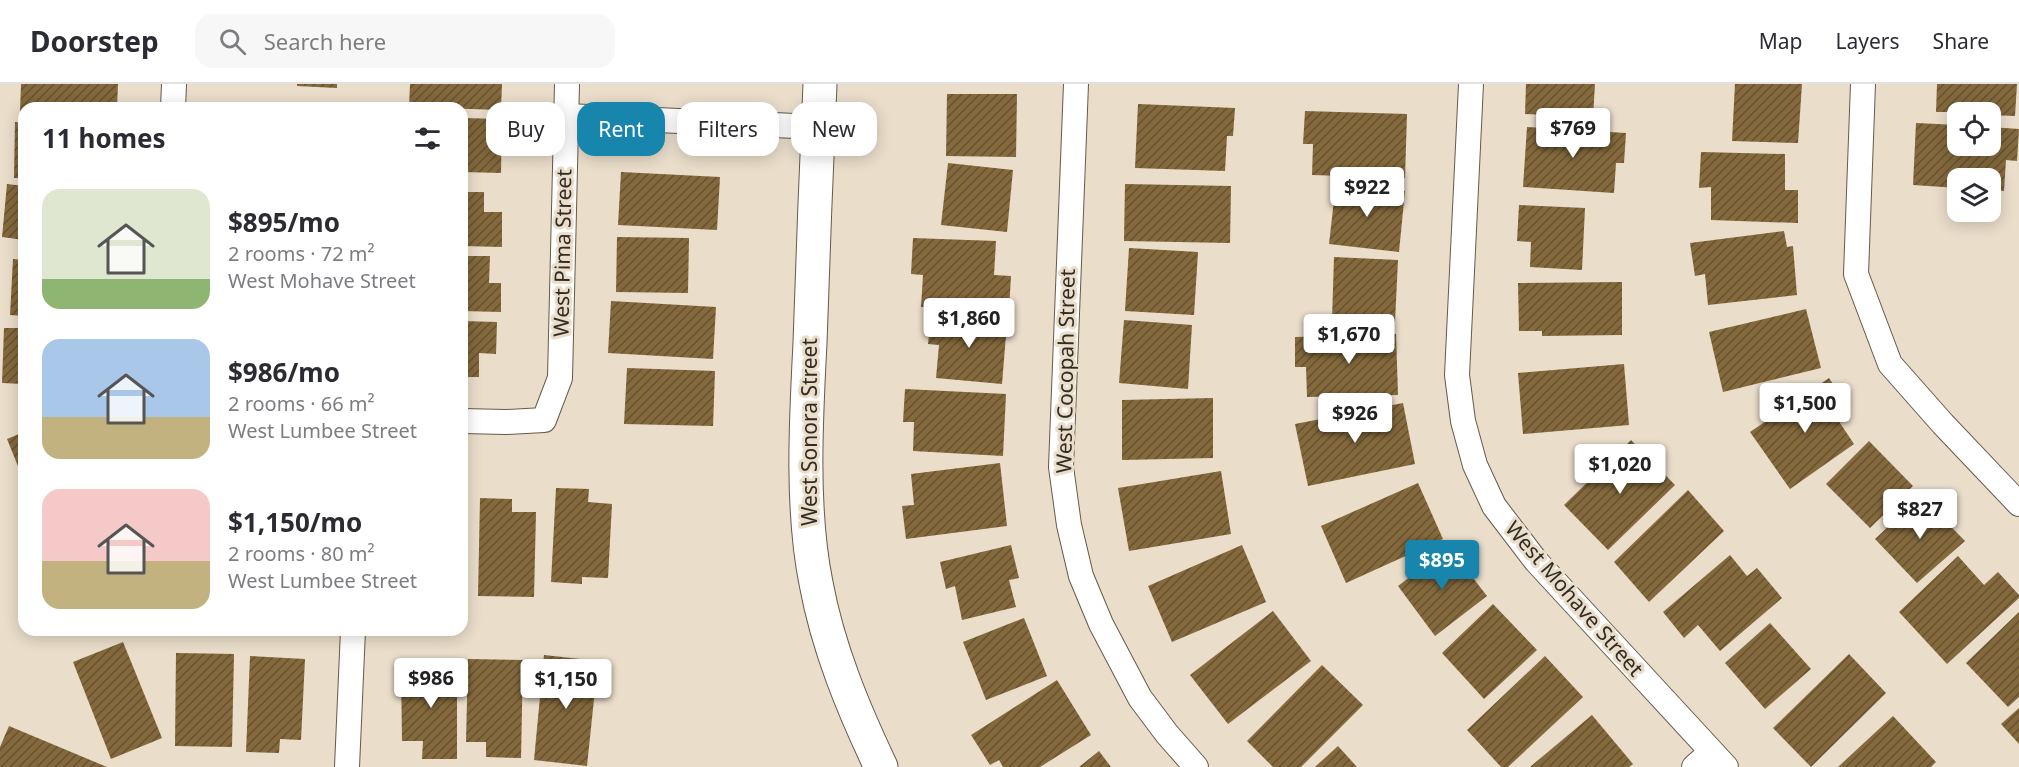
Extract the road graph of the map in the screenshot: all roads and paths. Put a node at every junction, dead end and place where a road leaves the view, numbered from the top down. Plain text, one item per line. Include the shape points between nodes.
1 (174, 84) edge
2 (567, 84) edge
3 (820, 84) edge
4 (1076, 84) edge
5 (1471, 84) edge
6 (1863, 84) edge
7 (173, 102) edge
8 (819, 102) edge
9 (566, 116) junction
10 (791, 126) edge
11 (817, 156) edge
12 (468, 421) edge
13 (2019, 504) edge
14 (354, 636) edge
15 (1710, 762) edge
16 (347, 767) edge
17 (881, 767) edge
18 (1196, 767) edge

1 - 7 street
2 - 9 street, West Pima Street
3 - 8 street, West Sonora Street
4 - 18 street, West Cocopah Street via 1061,467 1069,525 1081,576 1101,624 1140,698
5 - 15 street, West Mohave Street via 1457,375 1463,421 1475,465 1494,506 1536,561
6 - 13 street via 1856,274 1890,364
9 - 10 street
9 - 12 street, West Pima Street via 561,378 544,420
11 - 17 street, West Sonora Street via 808,390 809,537 827,632
14 - 16 street

